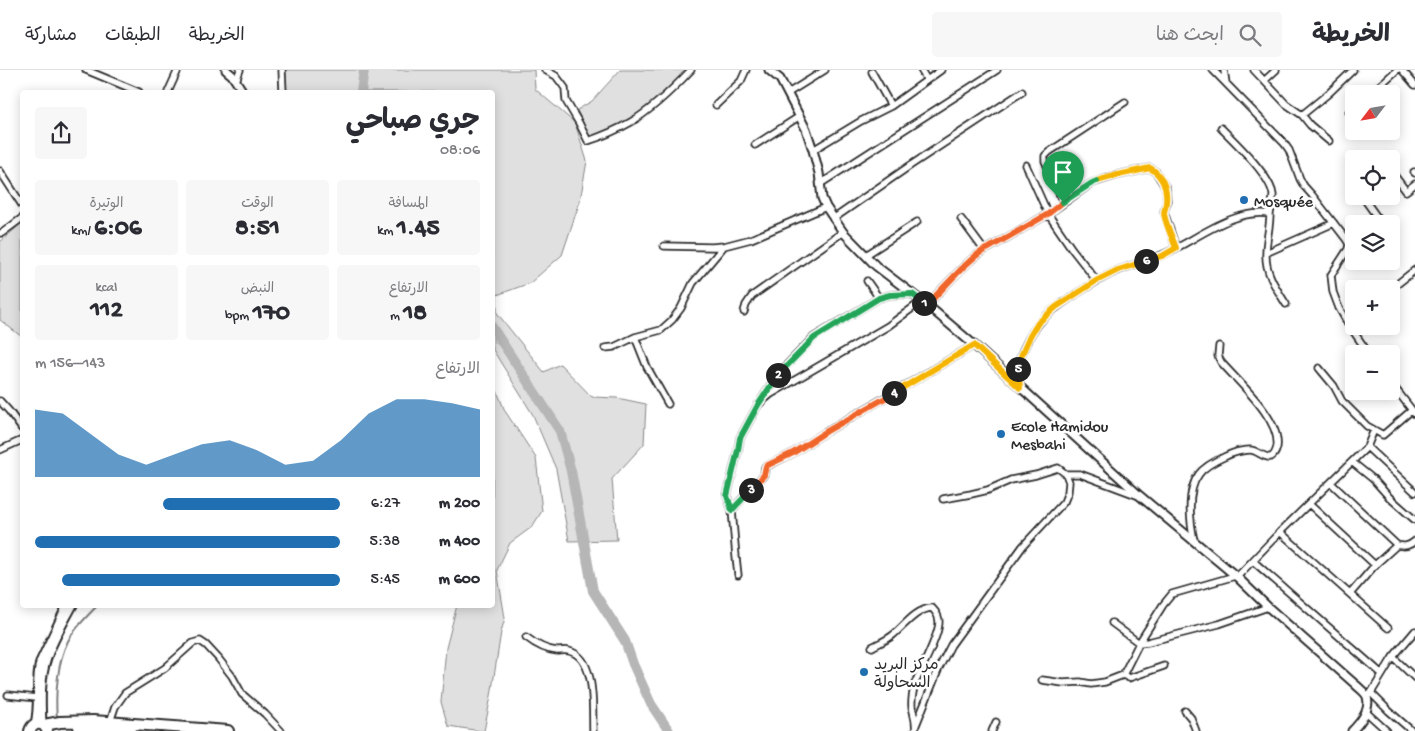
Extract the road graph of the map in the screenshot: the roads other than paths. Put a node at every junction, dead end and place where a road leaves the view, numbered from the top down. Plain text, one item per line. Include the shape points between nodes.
1 (86, 70) edge
2 (178, 70) edge
3 (226, 70) edge
4 (240, 70) edge
5 (282, 70) edge
6 (545, 70) edge
7 (691, 70) edge
8 (746, 70) edge
9 (769, 70) edge
10 (825, 70) edge
11 (922, 70) edge
12 (941, 70) edge
13 (997, 70) edge
14 (1213, 70) edge
15 (1224, 70) edge
16 (1254, 70) edge
17 (1276, 70) edge
18 (1353, 70) edge
19 (1397, 70) edge
20 (1402, 70) edge
21 (872, 72) dead end
22 (927, 80) junction
23 (1264, 81) junction
24 (236, 82) junction
25 (1226, 83) junction
26 (1380, 85) edge
27 (1415, 85) edge
28 (134, 90) edge
29 (169, 90) edge
30 (242, 90) edge
31 (282, 90) edge
32 (1022, 92) dead end
33 (788, 93) junction
34 (1125, 102) dead end
35 (716, 105) dead end
36 (891, 106) junction
37 (1302, 115) junction
38 (800, 116) junction
39 (1221, 128) dead end
40 (1329, 141) dead end
41 (755, 145) dead end
42 (813, 150) junction
43 (1026, 166) dead end
44 (0, 171) edge
45 (1400, 183) edge
46 (820, 184) junction
47 (1415, 184) edge
48 (20, 202) edge
49 (1063, 202) junction
50 (826, 207) junction
51 (1048, 214) junction
52 (1270, 214) junction
53 (833, 219) junction
54 (961, 219) dead end
55 (20, 220) edge
56 (917, 222) dead end
57 (1334, 222) junction
58 (843, 232) junction
59 (0, 233) edge
60 (1345, 238) edge
61 (664, 246) dead end
62 (724, 246) junction
63 (1176, 248) junction
64 (984, 250) junction
65 (1266, 253) junction
66 (866, 255) junction
67 (1345, 256) edge
68 (1415, 270) edge
69 (867, 281) dead end
70 (1096, 281) junction
71 (1400, 282) edge
72 (912, 294) junction
73 (879, 298) junction
74 (925, 303) junction
75 (1286, 304) dead end
76 (744, 312) dead end
77 (1345, 318) edge
78 (634, 337) junction
79 (974, 345) junction
80 (1219, 346) dead end
81 (606, 348) dead end
82 (1319, 368) dead end
83 (1020, 388) junction
84 (1400, 395) edge
85 (0, 402) edge
86 (668, 404) dead end
87 (758, 405) junction
88 (1413, 412) edge
89 (20, 426) edge
90 (1374, 430) junction
91 (20, 441) edge
92 (1367, 446) junction
93 (0, 450) edge
94 (1352, 462) junction
95 (1066, 474) junction
96 (1332, 483) junction
97 (1415, 492) edge
98 (1140, 496) junction
99 (943, 499) dead end
100 (1309, 504) junction
101 (732, 510) junction
102 (1415, 520) edge
103 (1280, 532) junction
104 (1415, 541) edge
105 (1194, 542) junction
106 (1397, 545) junction
107 (1253, 561) junction
108 (1375, 565) junction
109 (738, 575) dead end
110 (1236, 577) junction
111 (1350, 594) junction
112 (1268, 607) junction
113 (66, 608) edge
114 (71, 608) edge
115 (1112, 624) dead end
116 (1388, 628) dead end
117 (1415, 630) edge
118 (526, 637) dead end
119 (1139, 642) junction
120 (872, 647) dead end
121 (1393, 657) junction
122 (1164, 666) dead end
123 (1382, 674) junction
124 (1123, 675) junction
125 (1415, 678) edge
126 (1042, 680) dead end
127 (1369, 694) junction
128 (8, 695) dead end
129 (37, 698) junction
130 (1185, 710) dead end
131 (1366, 712) junction
132 (996, 722) dead end
133 (48, 727) edge
134 (110, 727) edge
135 (916, 728) edge
136 (131, 731) edge
137 (228, 731) edge
138 (281, 731) edge
139 (593, 731) edge
140 (992, 731) edge
141 (1196, 731) edge
142 (1352, 731) edge
143 (1387, 731) edge
144 (1412, 731) edge

1 - 28 street
2 - 29 street
3 - 24 street
4 - 24 street
5 - 31 street
6 - 7 street via 556,76 565,88 566,101 588,141 633,121
8 - 35 street via 740,81
9 - 33 street via 780,79
10 - 33 street
11 - 22 street
12 - 22 street
13 - 46 street
14 - 25 street
15 - 25 street
16 - 23 street
17 - 23 street
18 - 37 street
19 - 26 street
20 - 27 street
21 - 36 street
22 - 36 street
23 - 37 street
24 - 30 street
25 - 57 street via 1284,143 1304,186
32 - 53 street
33 - 38 street
34 - 49 street via 1045,156
36 - 42 street
37 - 40 street
38 - 41 street
38 - 42 street
39 - 52 street via 1268,182 1273,195
42 - 46 street
43 - 51 street
44 - 48 street
45 - 47 street via 1406,191
46 - 50 street
49 - 51 street
49 - 63 street via 1092,183 1150,168 1166,188 1164,212
50 - 53 street
50 - 62 street via 750,239
51 - 64 street
51 - 70 street
52 - 63 street via 1248,214
52 - 65 street
53 - 58 street
54 - 64 street
55 - 59 street
56 - 66 street
57 - 60 street
57 - 65 street
58 - 66 street
58 - 76 street via 752,296
61 - 62 street
62 - 78 street via 694,283 672,320 661,330
63 - 70 street
64 - 74 street
65 - 75 street via 1271,279
66 - 72 street
67 - 77 street via 1331,275 1333,292
68 - 71 street
69 - 73 street
70 - 83 street via 1038,323 1021,356
72 - 73 street
72 - 74 street
73 - 87 street via 814,338 779,373
74 - 79 street
74 - 87 street via 771,394
78 - 81 street
78 - 86 street
79 - 83 street
79 - 101 street via 766,466 764,475
80 - 105 street via 1221,362 1265,412 1277,444 1274,455 1270,457 1256,451 1237,452 1213,462 1199,473 1193,484 1190,511
82 - 90 street via 1342,401
83 - 98 street
84 - 88 street
85 - 89 street
87 - 101 street via 740,438 727,496
88 - 90 street via 1383,435
90 - 92 street
91 - 93 street
92 - 94 street
92 - 97 street
94 - 96 street
94 - 102 street
95 - 98 street via 1080,474
95 - 99 street via 1058,468 1010,480 988,490
95 - 135 street via 1068,492 1064,502 1024,546 951,645
96 - 100 street
96 - 106 street
98 - 105 street
100 - 103 street
100 - 108 street
101 - 109 street
103 - 107 street
103 - 111 street
104 - 106 street via 1410,545
105 - 110 street
106 - 108 street
107 - 110 street
107 - 123 street
108 - 111 street
110 - 112 street
110 - 119 street via 1172,594
111 - 116 street
112 - 119 street via 1219,624
112 - 127 street
113 - 129 street via 40,662
114 - 133 street via 46,663 43,682
115 - 119 street
117 - 121 street
118 - 139 street via 544,648 571,652 582,661 591,682
119 - 124 street
120 - 135 street via 925,609 932,608 936,613 939,621 937,633 913,691
121 - 123 street
121 - 125 street
122 - 124 street via 1129,678
123 - 127 street
124 - 126 street via 1091,684
127 - 131 street
127 - 144 street
128 - 129 street
129 - 133 street
130 - 141 street
131 - 142 street
131 - 143 street
132 - 140 street
133 - 134 highway
134 - 136 highway
134 - 137 highway
134 - 138 street via 115,708 125,693 165,668 193,643 200,642 218,658 242,694

